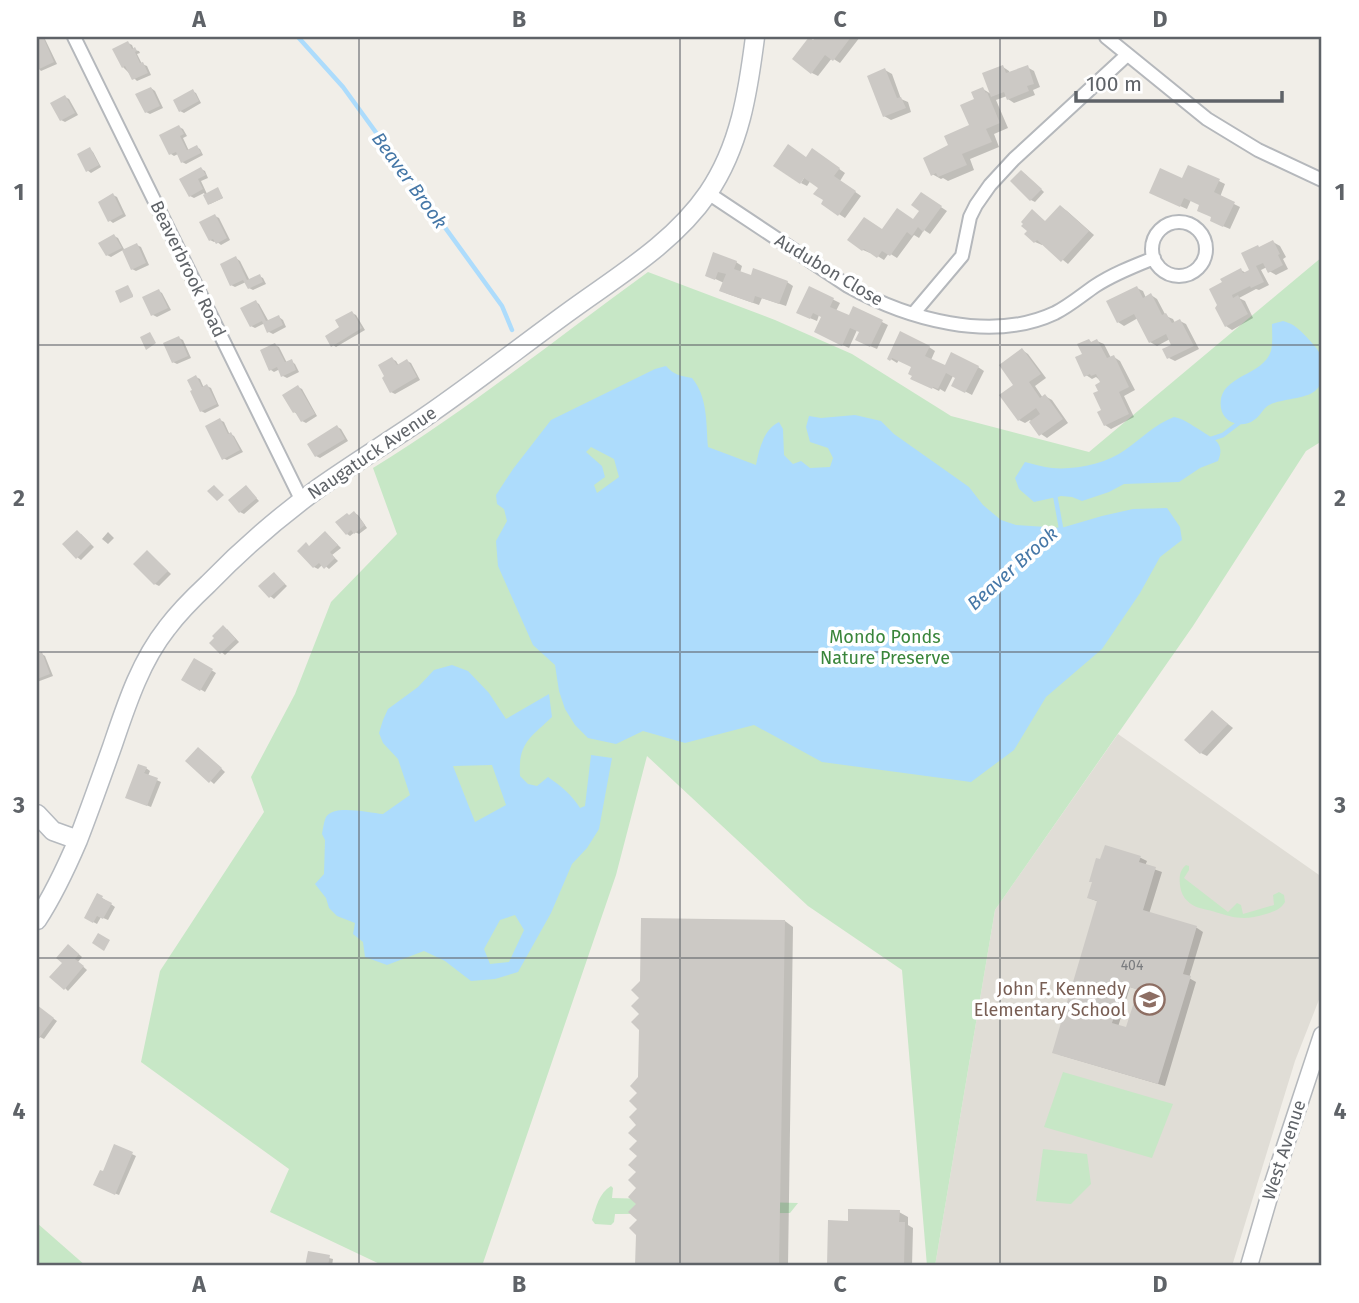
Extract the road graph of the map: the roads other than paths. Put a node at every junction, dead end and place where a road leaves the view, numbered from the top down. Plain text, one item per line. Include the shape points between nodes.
1 (74, 37) edge
2 (755, 37) edge
3 (1106, 37) edge
4 (1127, 55) junction
5 (1322, 180) edge
6 (708, 193) junction
7 (1154, 258) junction
8 (913, 314) junction
9 (302, 501) junction
10 (37, 814) edge
11 (79, 840) junction
12 (37, 920) edge
13 (1322, 1035) edge
14 (1249, 1266) edge

1 - 9 street, Beaverbrook Road
2 - 6 main road, Naugatuck Avenue via 737,135
3 - 4 street
4 - 5 street via 1207,119
4 - 8 street via 990,185 970,217 962,256
6 - 8 street, Audubon Close via 848,286
6 - 9 main road, Naugatuck Avenue via 676,231 643,258
7 - 7 street via 1170,275 1194,273 1207,252 1203,235 1190,224 1172,223 1158,233
7 - 8 street, Audubon Close via 1033,321 983,326
9 - 11 main road, Naugatuck Avenue via 229,562 156,643 134,686
10 - 11 main road via 53,831
11 - 12 main road, Naugatuck Avenue
13 - 14 street, West Avenue

